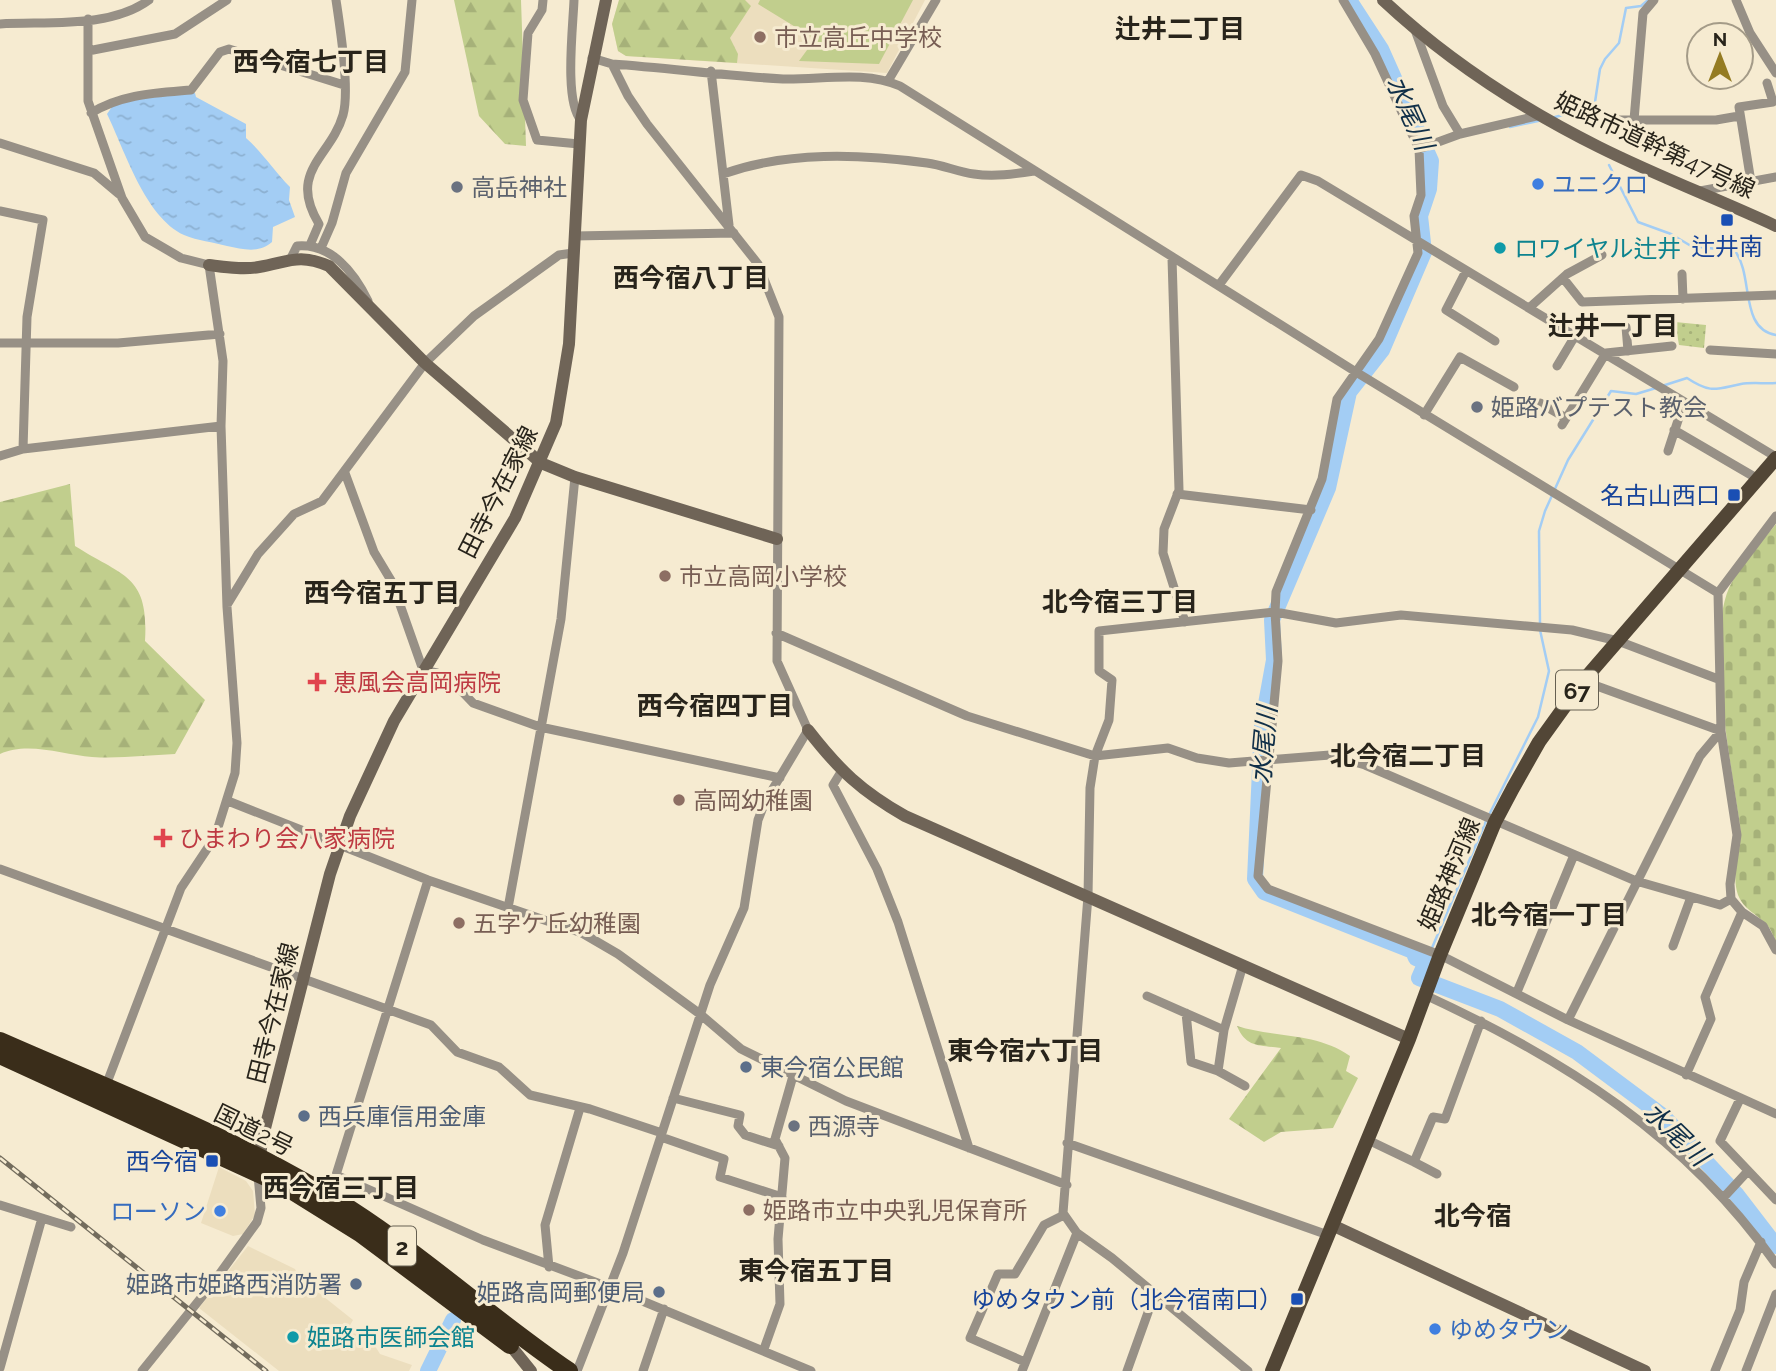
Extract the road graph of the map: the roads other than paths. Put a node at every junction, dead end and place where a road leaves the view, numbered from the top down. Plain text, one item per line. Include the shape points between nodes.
1 (149, 0) edge
2 (227, 0) edge
3 (336, 0) edge
4 (412, 0) edge
5 (543, 0) edge
6 (574, 0) edge
7 (606, 0) edge
8 (936, 0) edge
9 (1343, 0) edge
10 (1383, 0) edge
11 (1654, 0) edge
12 (1736, 0) edge
13 (88, 19) junction
14 (0, 24) edge
15 (1415, 30) junction
16 (88, 51) junction
17 (592, 58) junction
18 (612, 64) junction
19 (711, 71) junction
20 (1776, 73) edge
21 (888, 81) junction
22 (1767, 83) dead end
23 (344, 85) junction
24 (91, 113) junction
25 (1541, 115) junction
26 (1740, 116) junction
27 (581, 120) junction
28 (1618, 120) dead end
29 (1634, 120) junction
30 (1460, 134) junction
31 (0, 143) edge
32 (579, 144) junction
33 (1419, 149) junction
34 (1034, 172) junction
35 (723, 174) junction
36 (1776, 177) edge
37 (1751, 182) junction
38 (1700, 191) junction
39 (122, 198) junction
40 (0, 211) edge
41 (1776, 226) edge
42 (732, 229) junction
43 (574, 236) junction
44 (1418, 243) junction
45 (310, 245) junction
46 (321, 248) junction
47 (573, 253) junction
48 (1602, 255) dead end
49 (291, 258) junction
50 (1172, 258) junction
51 (209, 265) junction
52 (1466, 271) junction
53 (1682, 274) dead end
54 (1563, 278) junction
55 (1219, 285) junction
56 (1776, 295) edge
57 (1683, 299) junction
58 (369, 307) junction
59 (1529, 308) junction
60 (1626, 327) dead end
61 (220, 334) junction
62 (1575, 335) junction
63 (26, 341) junction
64 (1495, 341) dead end
65 (0, 343) edge
66 (1672, 346) dead end
67 (1710, 350) dead end
68 (1628, 351) junction
69 (1606, 353) junction
70 (1776, 355) edge
71 (425, 363) junction
72 (1557, 366) dead end
73 (1356, 372) junction
74 (1514, 387) dead end
75 (1684, 402) junction
76 (1540, 403) dead end
77 (1424, 415) junction
78 (221, 426) junction
79 (1674, 430) junction
80 (23, 449) junction
81 (1668, 451) dead end
82 (0, 456) edge
83 (1776, 458) edge
84 (541, 463) junction
85 (345, 473) junction
86 (575, 477) junction
87 (1758, 479) junction
88 (1177, 494) junction
89 (1311, 510) junction
90 (1776, 516) edge
91 (777, 539) junction
92 (1678, 570) junction
93 (1718, 593) junction
94 (227, 607) junction
95 (1275, 612) junction
96 (1185, 622) junction
97 (776, 633) junction
98 (1618, 641) junction
99 (424, 670) junction
100 (1718, 679) junction
101 (1583, 681) junction
102 (540, 727) junction
103 (808, 730) junction
104 (1721, 731) junction
105 (1095, 756) junction
106 (1261, 760) junction
107 (841, 772) junction
108 (780, 778) junction
109 (228, 801) junction
110 (1495, 822) junction
111 (340, 845) junction
112 (1574, 855) junction
113 (0, 869) edge
114 (428, 880) junction
115 (1636, 881) junction
116 (1088, 896) junction
117 (1691, 897) junction
118 (1731, 899) junction
119 (508, 908) junction
120 (1742, 912) junction
121 (166, 931) junction
122 (1673, 946) dead end
123 (1776, 950) edge
124 (1439, 958) junction
125 (1243, 965) junction
126 (303, 979) junction
127 (1517, 992) junction
128 (1425, 994) junction
129 (1147, 996) dead end
130 (387, 1010) junction
131 (1186, 1013) junction
132 (700, 1014) junction
133 (1568, 1020) junction
134 (1481, 1021) junction
135 (1224, 1030) junction
136 (1409, 1039) junction
137 (0, 1041) edge
138 (0, 1055) edge
139 (1218, 1071) junction
140 (1686, 1075) junction
141 (793, 1076) junction
142 (1245, 1086) dead end
143 (105, 1088) junction
144 (674, 1098) junction
145 (1740, 1099) junction
146 (580, 1108) junction
147 (1776, 1114) edge
148 (662, 1135) junction
149 (1368, 1140) junction
150 (1068, 1143) junction
151 (779, 1146) junction
152 (969, 1148) junction
153 (1414, 1162) junction
154 (259, 1165) junction
155 (1748, 1171) junction
156 (1437, 1174) dead end
157 (337, 1175) junction
158 (1067, 1185) junction
159 (325, 1194) junction
160 (782, 1197) junction
161 (1724, 1197) junction
162 (1776, 1200) edge
163 (0, 1205) edge
164 (1064, 1215) junction
165 (42, 1218) junction
166 (71, 1227) dead end
167 (1330, 1230) junction
168 (1077, 1233) junction
169 (1761, 1242) junction
170 (1776, 1264) edge
171 (549, 1267) junction
172 (611, 1287) junction
173 (1155, 1293) junction
174 (1776, 1294) edge
175 (664, 1309) junction
176 (4, 1336) edge
177 (510, 1345) joint
178 (764, 1349) junction
179 (1023, 1367) edge
180 (0, 1368) edge
181 (142, 1371) edge
182 (531, 1371) edge
183 (569, 1371) edge
184 (577, 1371) edge
185 (643, 1371) edge
186 (809, 1371) edge
187 (1127, 1371) edge
188 (1248, 1371) edge
189 (1272, 1371) edge
190 (1645, 1371) edge
191 (1715, 1371) edge
192 (1746, 1371) edge

1 - 13 street via 111,17
2 - 16 street via 175,34
3 - 23 street
4 - 46 street via 405,72 346,173
5 - 32 street via 528,33 523,100 537,140
6 - 27 street via 574,114
7 - 17 street, 田寺今在家線
8 - 21 street
9 - 33 street via 1375,54
10 - 15 street, 姫路市道幹第47号線
11 - 29 street via 1643,13
12 - 20 street via 1750,33
13 - 14 street
13 - 16 street
15 - 25 street, 姫路市道幹第47号線 via 1463,67
15 - 30 street via 1443,106
16 - 24 street
17 - 18 street
17 - 27 street, 田寺今在家線
18 - 19 street
18 - 42 street via 647,124
19 - 21 street via 785,79 827,76
19 - 35 street
21 - 34 street
22 - 26 street via 1773,102 1740,107
23 - 24 street via 229,48 220,52 191,90 139,94 108,102
23 - 45 street via 343,115 312,166 309,199 320,224
24 - 39 street
25 - 30 street
25 - 38 street, 姫路市道幹第47号線 via 1600,148
26 - 29 street
26 - 37 street
27 - 32 street, 田寺今在家線
28 - 29 street
30 - 33 street
31 - 39 street via 94,173
32 - 43 street, 田寺今在家線
33 - 44 street via 1422,195 1413,216
34 - 35 street via 973,174 931,163 867,156 755,163
34 - 50 street
35 - 42 street
36 - 37 street
37 - 38 street
38 - 41 street, 姫路市道幹第47号線
39 - 51 street via 145,237 181,258
40 - 63 street via 43,220
42 - 43 street
42 - 91 street via 758,264 779,317
43 - 47 street, 田寺今在家線
44 - 52 street
44 - 55 street via 1301,175
44 - 73 street via 1395,308
45 - 46 street
45 - 49 street via 297,246
46 - 58 street via 346,267
47 - 71 street via 559,255 474,316
47 - 84 street, 田寺今在家線 via 566,371 556,423
48 - 54 street
49 - 51 street via 257,268
49 - 58 street via 312,258 329,266
50 - 55 street
50 - 88 street
51 - 61 street
52 - 59 street
52 - 64 street via 1446,310
53 - 57 street
54 - 57 street via 1582,302
54 - 59 street
55 - 73 street
56 - 57 street
58 - 71 street
59 - 62 street
60 - 68 street
61 - 63 street via 118,343
61 - 78 street
62 - 69 street
62 - 72 street
63 - 65 street
63 - 80 street
66 - 68 street
67 - 70 street
68 - 69 street
69 - 75 street
69 - 76 street via 1564,421
71 - 84 street
71 - 85 street
73 - 77 street
73 - 89 street via 1337,399 1322,479
74 - 77 street via 1460,357
75 - 79 street
75 - 83 street
77 - 92 street
78 - 80 street
78 - 94 street
79 - 81 street
79 - 87 street
80 - 82 street
83 - 87 main road, 姫路神河線 / 67
84 - 86 street
84 - 99 street, 田寺今在家線 via 514,518
85 - 94 street via 322,501 294,514 269,541 239,581
85 - 99 street
86 - 91 street
86 - 102 street via 561,618
87 - 92 main road, 姫路神河線 / 67
88 - 89 street
88 - 96 street via 1164,529 1163,553
89 - 95 street via 1276,592
90 - 93 street
91 - 97 street
92 - 93 street
92 - 98 main road, 姫路神河線 / 67
93 - 100 street
94 - 109 street via 237,743
95 - 96 street
95 - 98 street via 1336,623 1401,615 1439,616 1572,630
95 - 106 street via 1278,661
96 - 105 street via 1099,631 1099,671 1112,680 1109,720
97 - 103 street via 777,662
97 - 105 street via 967,716
98 - 100 street
98 - 101 main road, 姫路神河線 / 67
99 - 102 street via 452,681 473,703
99 - 111 street, 田寺今在家線 via 369,772
100 - 104 street
101 - 104 street
101 - 110 main road, 姫路神河線 / 67 via 1539,742
102 - 108 street
102 - 119 street
103 - 107 street
103 - 108 street
104 - 115 street via 1700,756
104 - 118 street via 1737,835
105 - 106 street via 1168,748 1229,763
105 - 116 street
106 - 110 street via 1330,755 1366,765
106 - 124 street via 1258,876 1268,889
107 - 116 street via 905,816
107 - 152 street via 833,785 877,869 898,922
108 - 132 street via 758,820 744,908
109 - 111 street
109 - 121 street via 215,837 181,888
110 - 112 street
110 - 124 main road, 姫路神河線 / 67
111 - 114 street
111 - 126 street, 田寺今在家線
112 - 115 street
112 - 127 street
113 - 121 street
114 - 119 street
114 - 130 street
115 - 117 street
115 - 133 street
116 - 125 street
116 - 150 street
117 - 118 street via 1720,905
117 - 122 street
118 - 120 street
119 - 132 street via 582,933
120 - 123 street via 1763,926
120 - 140 street via 1705,997 1710,1019
121 - 126 street
121 - 143 street
124 - 127 street
124 - 128 main road, 姫路神河線 / 67
125 - 135 street
125 - 136 street
126 - 130 street
126 - 154 street, 田寺今在家線
127 - 133 street
128 - 134 street
128 - 136 main road, 姫路神河線 / 67
129 - 131 street
130 - 146 street via 431,1025 457,1052 499,1067 530,1095
130 - 157 street
131 - 135 street
131 - 139 street via 1191,1062
132 - 141 street via 741,1049
132 - 144 street
133 - 140 street
134 - 153 street via 1445,1119 1433,1117
134 - 161 street via 1573,1071 1649,1127
135 - 139 street
136 - 149 main road, 姫路神河線 / 67
137 - 143 highway, 国道2号 / 2
138 - 154 highway, 国道2号 / 2
139 - 142 street
140 - 145 street
141 - 151 street via 775,1139
141 - 152 street
143 - 154 highway, 国道2号 / 2
144 - 148 street
144 - 151 street via 740,1115 738,1126 746,1135
145 - 147 street
145 - 155 street via 1720,1141
146 - 148 street
146 - 171 street via 545,1225
148 - 160 street via 724,1159 720,1177
148 - 172 street
149 - 153 street
149 - 167 main road, 姫路神河線 / 67
150 - 158 street
150 - 167 street
151 - 160 street via 785,1158
152 - 158 street
153 - 156 street
154 - 159 highway, 国道2号 / 2
154 - 177 highway, 国道2号 / 2 via 360,1233
154 - 181 street via 261,1208 257,1222
155 - 161 street
155 - 162 street
157 - 159 street
157 - 171 street
158 - 164 street
159 - 183 highway, 国道2号 / 2
160 - 178 street via 780,1304
161 - 169 street
163 - 165 street
164 - 168 street
164 - 179 street via 1044,1225 1015,1275 998,1275 970,1338
165 - 166 street
165 - 176 street
167 - 189 main road, 姫路神河線 / 67
167 - 190 street
168 - 173 street
168 - 179 street
169 - 170 street
169 - 191 street
171 - 172 street
172 - 175 street
172 - 184 street
173 - 187 street
173 - 188 street
174 - 192 street
175 - 178 street
175 - 185 street
176 - 180 street
177 - 182 street
178 - 186 street

